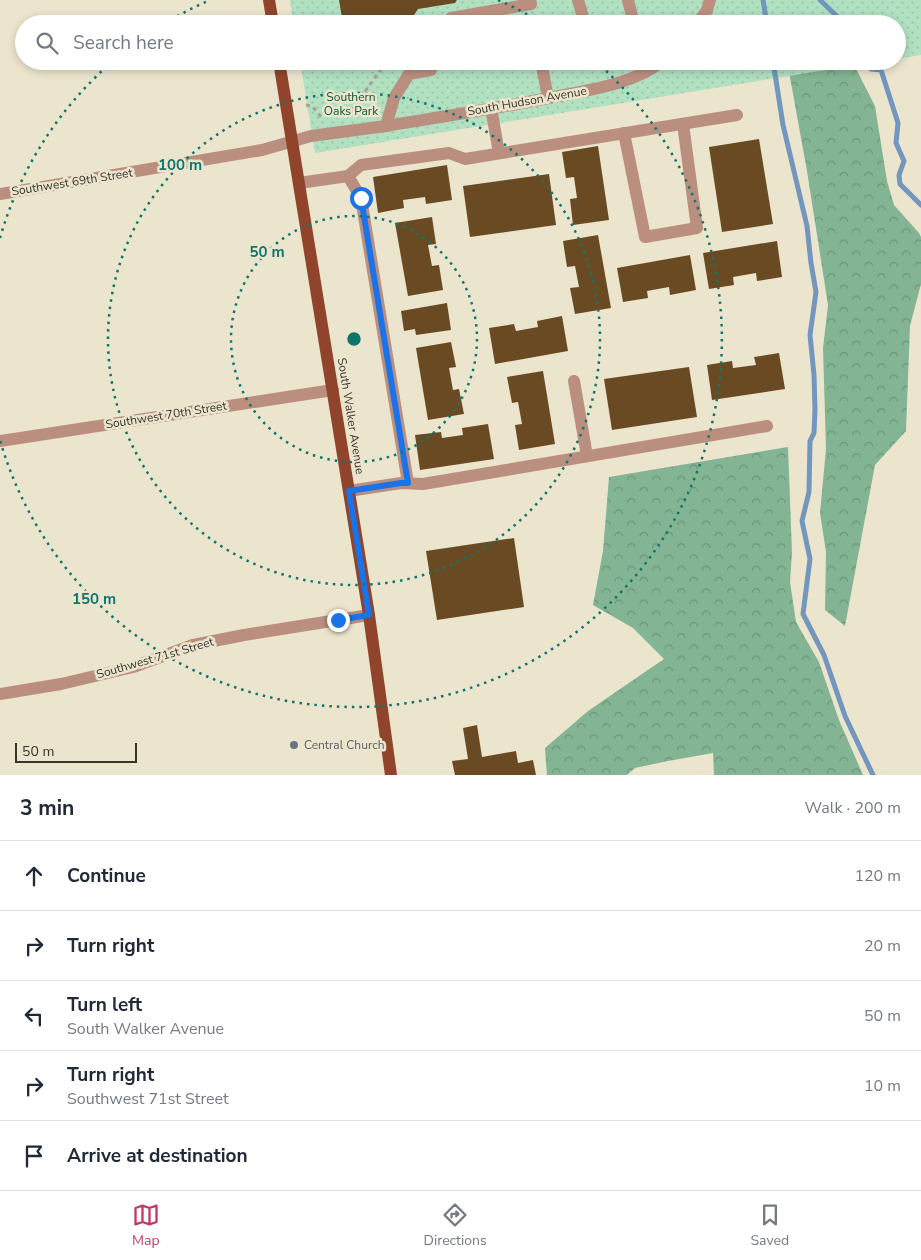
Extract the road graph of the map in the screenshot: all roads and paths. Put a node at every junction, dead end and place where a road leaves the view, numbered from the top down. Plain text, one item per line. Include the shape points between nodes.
1 (269, 0) edge
2 (578, 0) edge
3 (628, 0) edge
4 (710, 0) edge
5 (531, 2) edge
6 (272, 15) edge
7 (466, 15) edge
8 (582, 15) edge
9 (632, 15) edge
10 (703, 15) edge
11 (280, 70) edge
12 (380, 70) edge
13 (420, 70) edge
14 (543, 70) edge
15 (648, 70) edge
16 (548, 98) junction
17 (306, 106) dead end
18 (491, 108) junction
19 (736, 115) dead end
20 (340, 117) dead end
21 (327, 120) dead end
22 (683, 124) junction
23 (386, 126) junction
24 (624, 133) junction
25 (292, 142) junction
26 (499, 153) junction
27 (348, 176) junction
28 (298, 183) junction
29 (0, 194) edge
30 (574, 381) dead end
31 (333, 390) junction
32 (767, 426) dead end
33 (0, 441) edge
34 (586, 456) junction
35 (408, 483) junction
36 (349, 491) junction
37 (369, 615) junction
38 (0, 694) edge
39 (391, 775) edge

1 - 6 main road
2 - 8 street
3 - 9 street
4 - 10 street
5 - 7 street
11 - 25 main road, South Walker Avenue
12 - 20 path via 350,112
13 - 23 street via 409,74 394,98
14 - 16 street
15 - 16 street, South Hudson Avenue via 632,80
16 - 18 street, South Hudson Avenue
17 - 21 path via 312,106
18 - 23 street, South Hudson Avenue
18 - 26 street
19 - 22 street
22 - 24 street
22 - 24 street via 697,228 645,237
23 - 25 street, South Hudson Avenue via 311,136
24 - 26 street
25 - 28 main road, South Walker Avenue
25 - 29 street, Southwest 69th Street via 262,150
26 - 27 street via 465,159 448,153 361,166
27 - 28 street
27 - 35 street via 361,198
28 - 31 main road, South Walker Avenue
30 - 34 street
31 - 33 street, Southwest 70th Street
31 - 36 main road, South Walker Avenue
32 - 34 street
34 - 35 street via 423,484
35 - 36 street
36 - 37 main road, South Walker Avenue
37 - 38 street, Southwest 71st Street via 193,645 134,667
37 - 39 main road, South Walker Avenue

